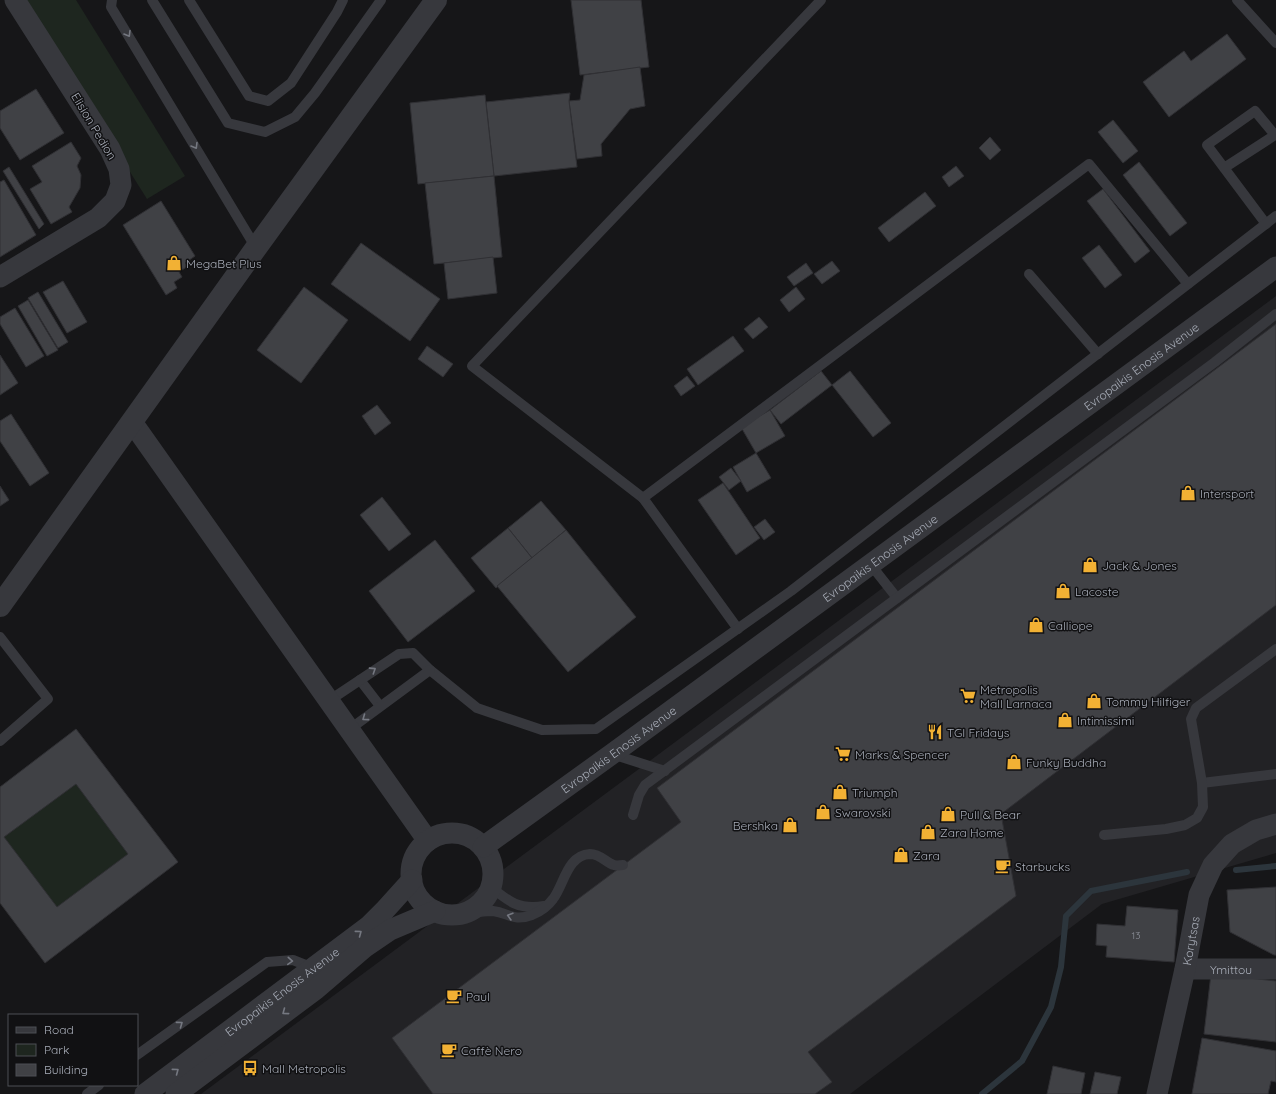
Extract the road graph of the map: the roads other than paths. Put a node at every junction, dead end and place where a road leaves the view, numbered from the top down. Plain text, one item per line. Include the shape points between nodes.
1 (15, 0) edge
2 (112, 0) edge
3 (152, 0) edge
4 (189, 0) edge
5 (343, 0) edge
6 (381, 0) edge
7 (436, 0) edge
8 (821, 0) edge
9 (1237, 0) edge
10 (1276, 43) edge
11 (1224, 168) junction
12 (1276, 216) edge
13 (1266, 224) junction
14 (256, 248) junction
15 (1276, 267) edge
16 (1029, 274) dead end
17 (0, 277) edge
18 (1188, 284) junction
19 (1276, 314) edge
20 (1098, 354) junction
21 (132, 422) junction
22 (643, 498) junction
23 (871, 565) junction
24 (897, 598) junction
25 (0, 606) edge
26 (738, 629) junction
27 (0, 637) edge
28 (1276, 649) edge
29 (430, 670) junction
30 (360, 680) junction
31 (330, 700) junction
32 (380, 706) junction
33 (350, 729) junction
34 (0, 741) edge
35 (612, 754) junction
36 (665, 771) junction
37 (1276, 774) edge
38 (1202, 783) junction
39 (633, 815) dead end
40 (1276, 824) edge
41 (1104, 835) dead end
42 (428, 841) junction
43 (483, 847) junction
44 (623, 866) dead end
45 (412, 880) junction
46 (491, 887) junction
47 (546, 906) junction
48 (435, 911) junction
49 (463, 914) junction
50 (313, 968) junction
51 (1185, 969) junction
52 (1276, 969) edge
53 (138, 1054) edge
54 (98, 1086) edge
55 (87, 1094) edge
56 (145, 1094) edge
57 (176, 1094) edge
58 (1157, 1094) edge

1 - 17 street, Elision Pedion via 110,148 119,169 121,185 115,201 98,218
2 -> 14 lane via 111,7
3 - 6 lane via 228,123 266,132 295,117 316,93
4 - 5 lane via 249,96 268,101 291,83
7 - 14 street
8 - 22 lane via 472,366
9 - 10 lane
11 - 11 lane via 1207,145 1255,111 1275,134
11 - 13 lane
12 - 13 lane
13 - 18 lane
14 - 21 street
15 - 23 street, Evropaikis Enosis Avenue
16 - 20 lane
18 - 20 lane
18 - 22 lane via 1089,164
19 - 24 lane
20 - 26 lane via 792,591
21 - 25 street
21 - 31 street
22 - 26 lane
23 - 24 lane
23 - 35 street, Evropaikis Enosis Avenue
24 - 36 lane
26 - 29 lane via 596,729 542,730 478,708
27 - 34 lane via 48,699
28 - 38 lane via 1196,708 1191,719
30 -> 29 lane via 399,654 413,653
29 - 32 lane
30 - 31 lane
30 - 32 lane
31 - 33 street
32 -> 33 lane
33 - 42 street
35 - 36 lane
35 - 43 street, Evropaikis Enosis Avenue
36 - 39 lane via 645,786 639,795
37 - 38 lane
38 - 41 lane via 1203,807 1197,818 1184,825
40 - 51 street, Korytsas via 1256,830 1232,844 1213,865 1199,896
42 - 43 street via 440,834 452,833 465,835
42 - 45 street via 418,851 412,864
43 - 46 street via 492,862
44 - 47 lane via 613,865 591,854 583,855 570,866 556,896
45 - 48 street via 415,892 423,903
50 -> 45 street, Evropaikis Enosis Avenue via 368,926
46 - 47 lane via 518,906
46 - 49 street via 476,908
47 -> 49 lane via 521,918 493,911
48 - 49 street via 449,915
48 -> 57 street, Evropaikis Enosis Avenue via 390,930 365,947 316,989
53 -> 50 lane via 267,962 293,960
56 -> 50 street, Evropaikis Enosis Avenue
51 - 52 street, Ymittou
51 - 58 street, Korytsas
54 - 55 lane

